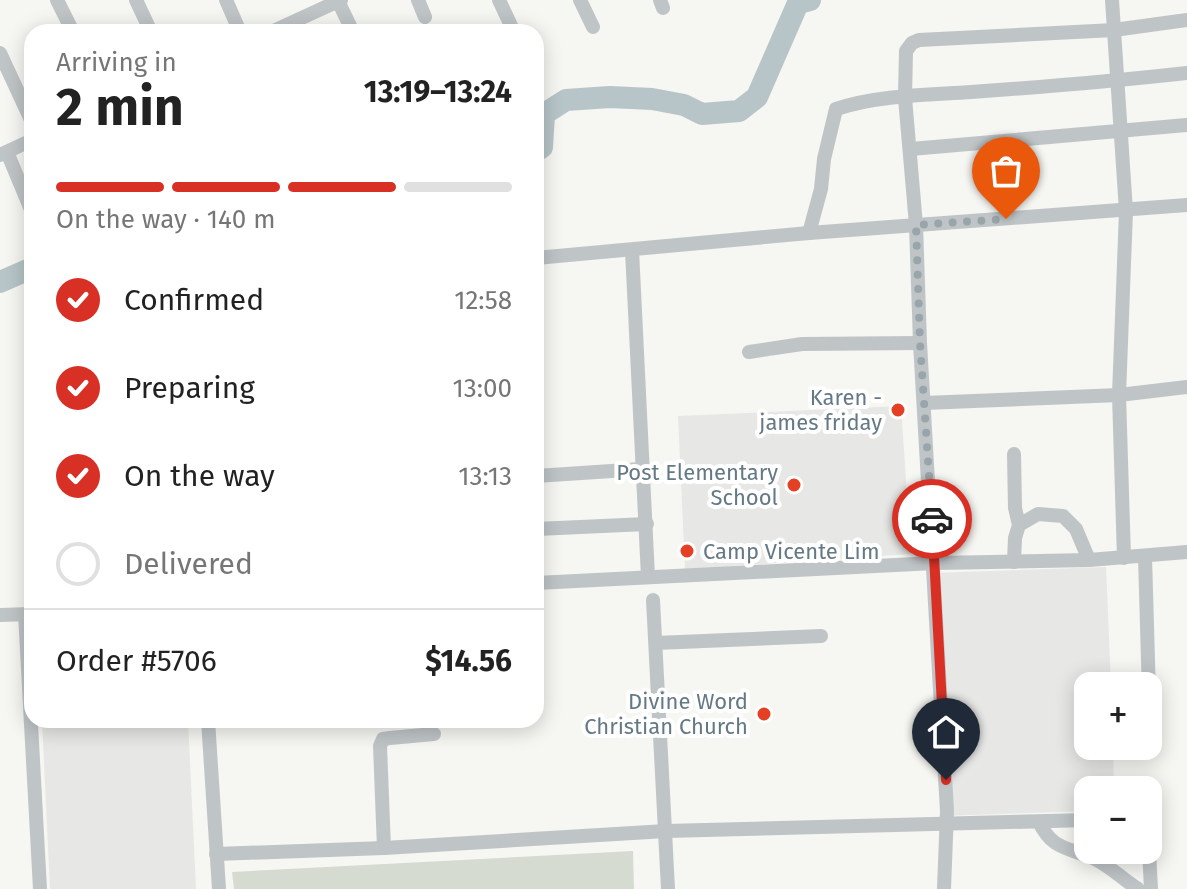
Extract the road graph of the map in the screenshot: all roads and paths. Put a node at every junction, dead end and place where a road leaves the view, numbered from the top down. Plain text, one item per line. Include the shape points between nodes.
1 (57, 0) edge
2 (136, 0) edge
3 (226, 0) edge
4 (418, 0) edge
5 (499, 0) edge
6 (580, 0) edge
7 (1112, 0) edge
8 (340, 1) edge
9 (310, 6) edge
10 (425, 17) dead end
11 (1187, 20) edge
12 (69, 24) edge
13 (147, 24) edge
14 (236, 24) edge
15 (284, 24) edge
16 (350, 24) edge
17 (510, 24) edge
18 (593, 27) dead end
19 (1114, 30) junction
20 (0, 53) edge
21 (1187, 73) edge
22 (1118, 81) junction
23 (905, 98) junction
24 (24, 105) edge
25 (1187, 125) edge
26 (1119, 130) junction
27 (24, 144) edge
28 (911, 149) junction
29 (4, 153) edge
30 (24, 195) edge
31 (1187, 205) edge
32 (1126, 211) junction
33 (916, 225) junction
34 (809, 233) junction
35 (632, 250) junction
36 (544, 257) edge
37 (920, 343) junction
38 (749, 352) dead end
39 (1187, 387) edge
40 (1119, 395) junction
41 (924, 403) junction
42 (1014, 454) dead end
43 (642, 469) junction
44 (544, 475) edge
45 (647, 524) junction
46 (1019, 525) junction
47 (544, 529) edge
48 (1187, 552) edge
49 (1145, 557) junction
50 (1124, 558) junction
51 (1089, 560) junction
52 (1014, 562) junction
53 (935, 563) junction
54 (648, 577) junction
55 (544, 583) edge
56 (653, 600) dead end
57 (24, 614) edge
58 (0, 615) edge
59 (821, 636) dead end
60 (656, 643) junction
61 (1148, 672) edge
62 (34, 728) edge
63 (208, 728) edge
64 (434, 734) dead end
65 (1074, 821) edge
66 (1039, 822) junction
67 (948, 824) junction
68 (666, 831) junction
69 (384, 848) junction
70 (216, 854) junction
71 (1150, 864) edge
72 (40, 889) edge
73 (219, 889) edge
74 (668, 889) edge
75 (944, 889) edge
76 (1138, 889) edge
77 (1151, 889) edge

1 - 12 street
2 - 13 street
3 - 14 street
4 - 10 street
5 - 17 street
6 - 18 street
7 - 19 street
8 - 9 street
8 - 16 street
9 - 15 street
11 - 19 street
19 - 22 street
19 - 23 street via 919,40 906,51
20 - 24 street
21 - 22 street
22 - 23 street
22 - 26 street
23 - 28 street
23 - 34 street via 836,109
25 - 26 street
26 - 28 street
26 - 32 street
27 - 29 street
28 - 33 street
29 - 30 street
31 - 32 street
32 - 33 street
32 - 40 street
33 - 34 street
33 - 37 street
34 - 35 street
35 - 36 street
35 - 43 street
37 - 38 street via 802,344
37 - 41 street
39 - 40 street
40 - 41 street
40 - 50 street
41 - 53 street
42 - 46 street
43 - 44 street
43 - 45 street
45 - 47 street
45 - 54 street
46 - 51 street via 1038,514 1063,516 1076,529
46 - 52 street
48 - 49 street
49 - 50 street
49 - 61 street
50 - 51 street
51 - 52 street
52 - 53 street
53 - 54 street
53 - 67 street
54 - 55 street
56 - 60 street
57 - 58 street
59 - 60 street
60 - 68 street
62 - 72 street
63 - 70 street
64 - 69 street via 383,739
65 - 66 street
66 - 67 street
66 - 76 street via 1055,844 1096,860
67 - 68 street
67 - 75 street
68 - 69 street
68 - 74 street
69 - 70 street
70 - 73 street
71 - 77 street

